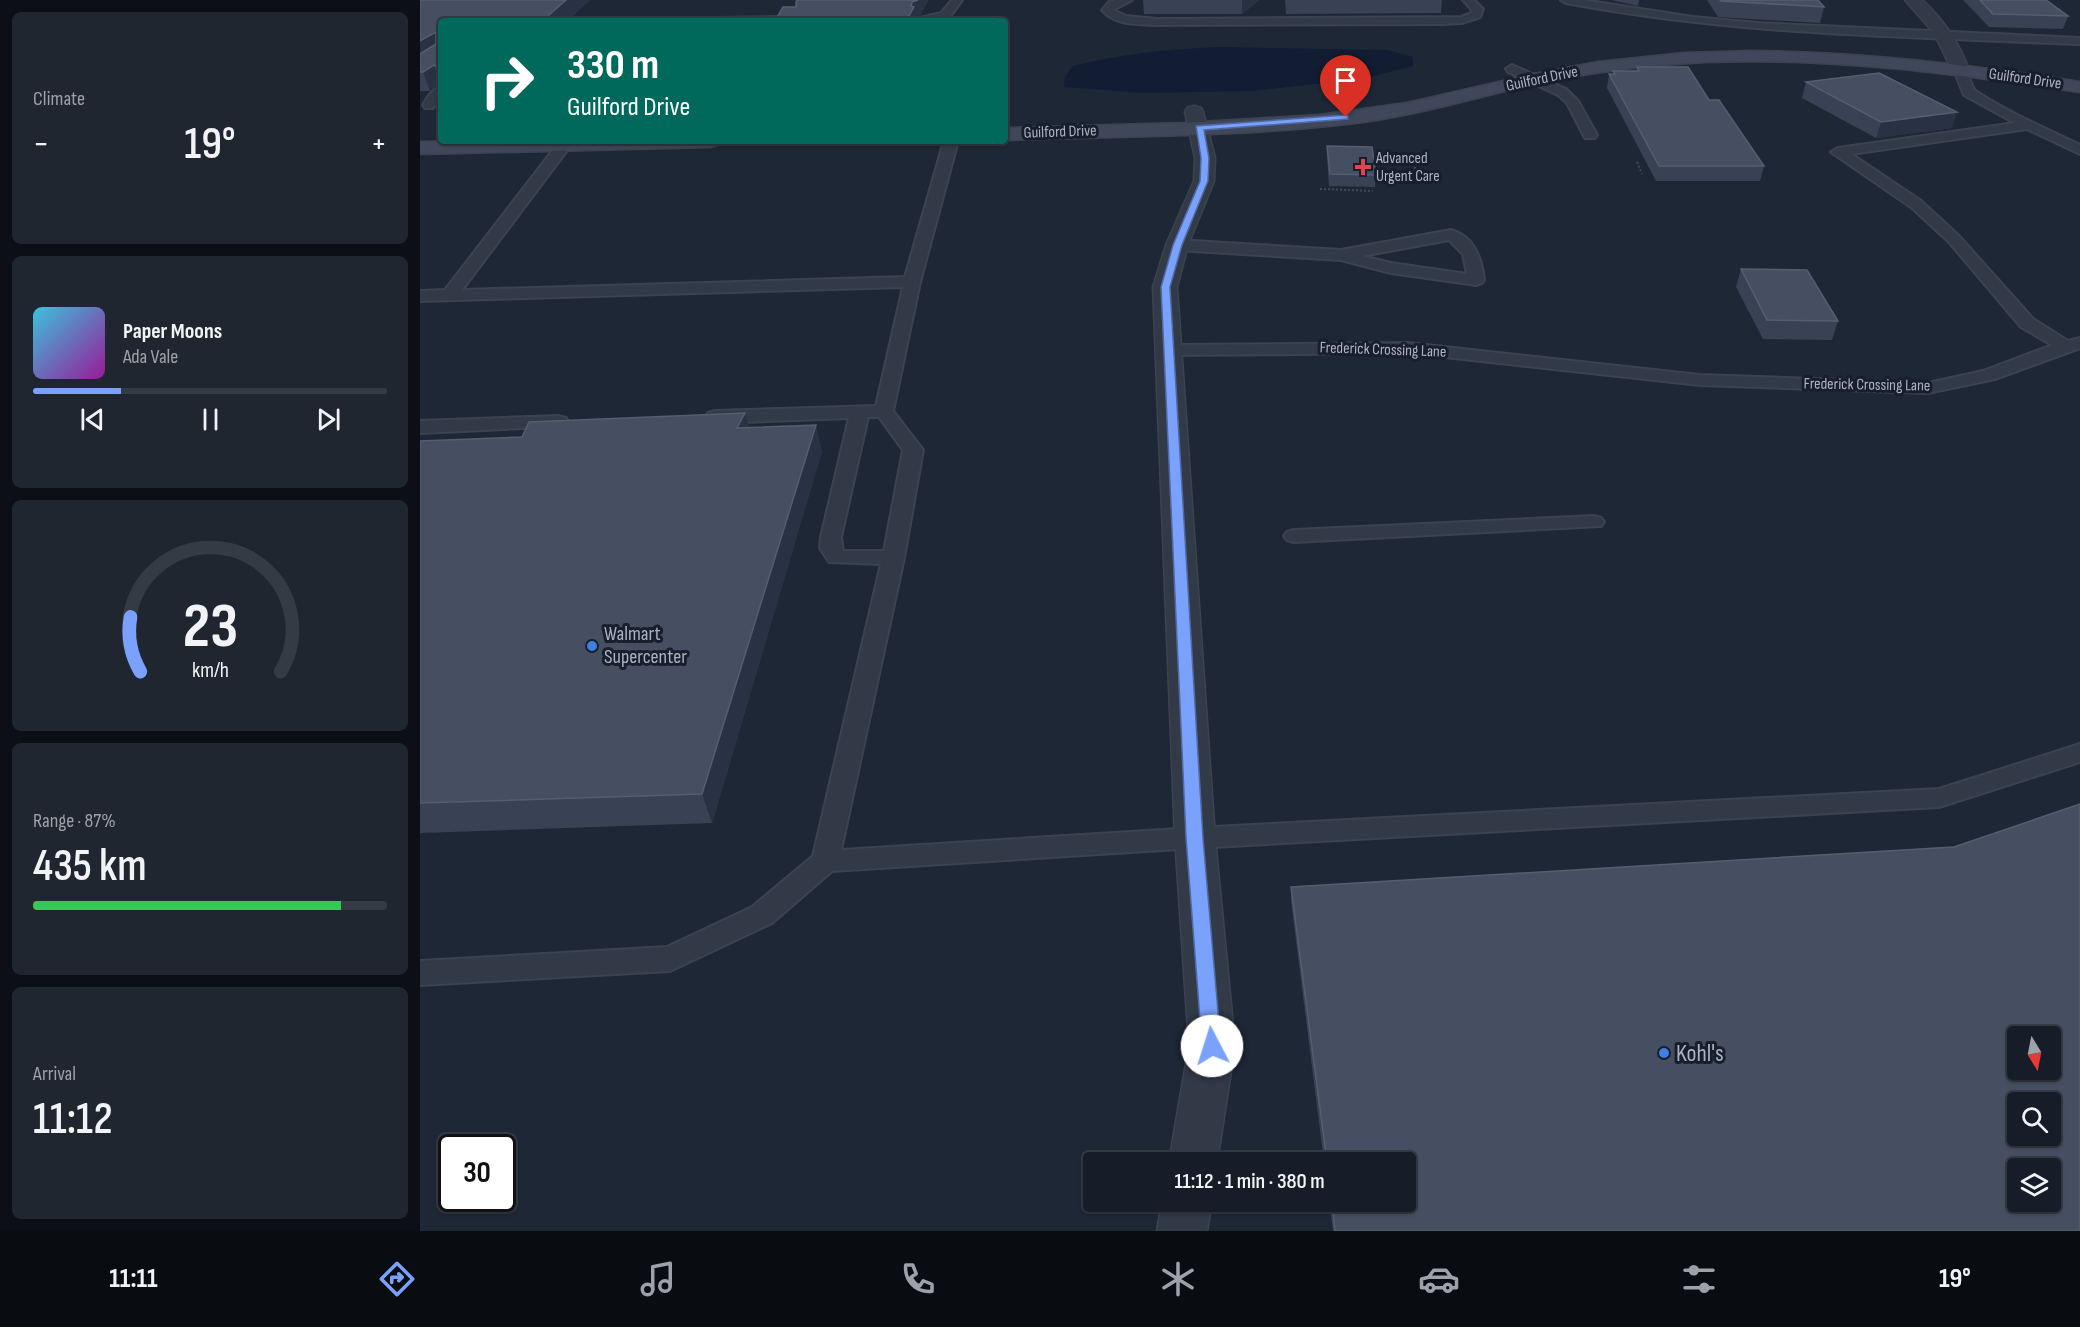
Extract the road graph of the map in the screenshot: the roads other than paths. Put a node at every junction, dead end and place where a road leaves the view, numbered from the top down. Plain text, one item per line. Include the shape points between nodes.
1 (957, 0) edge
2 (1127, 0) edge
3 (1468, 0) edge
4 (1566, 0) edge
5 (1913, 0) edge
6 (793, 17) edge
7 (772, 18) edge
8 (935, 18) edge
9 (1941, 35) junction
10 (2080, 41) edge
11 (1959, 65) junction
12 (1512, 69) junction
13 (2080, 74) edge
14 (1534, 79) junction
15 (2080, 87) edge
16 (438, 94) edge
17 (429, 105) dead end
18 (1008, 119) edge
19 (1197, 120) junction
20 (2029, 125) junction
21 (438, 132) edge
22 (420, 133) edge
23 (1008, 134) edge
24 (1590, 135) dead end
25 (537, 144) edge
26 (565, 144) edge
27 (950, 144) edge
28 (420, 148) edge
29 (2080, 150) edge
30 (1177, 245) junction
31 (1341, 255) junction
32 (912, 282) junction
33 (451, 294) junction
34 (420, 296) edge
35 (2072, 345) edge
36 (1169, 350) junction
37 (884, 411) junction
38 (860, 412) junction
39 (702, 417) edge
40 (573, 422) edge
41 (420, 427) edge
42 (1594, 522) dead end
43 (1294, 536) dead end
44 (893, 558) junction
45 (2080, 753) edge
46 (1195, 838) junction
47 (825, 861) junction
48 (420, 973) edge
49 (1195, 1152) edge
50 (1185, 1212) edge
51 (1182, 1231) edge

1 - 8 lane via 945,16
2 - 3 lane via 1107,10 1132,21 1158,22 1442,21 1476,15 1478,9
4 - 9 lane via 1706,24
5 - 9 street
6 - 7 lane
9 - 10 lane
9 - 11 street
11 - 12 main road, Guilford Drive via 1901,52 1720,45 1620,51
11 - 13 main road, Guilford Drive
11 - 14 main road, Guilford Drive via 1747,56 1629,63
11 - 15 main road, Guilford Drive
11 - 20 lane via 1968,92
12 - 14 lane
12 - 19 main road, Guilford Drive via 1344,104
14 - 19 main road, Guilford Drive via 1362,116
14 - 24 lane via 1572,101
16 - 17 lane
18 - 19 main road, Guilford Drive
19 - 23 main road, Guilford Drive
19 - 30 street via 1205,158 1204,181
20 - 29 lane
20 - 35 lane, Frederick Crossing Lane via 1838,152 1916,204 1954,239 2027,323
21 - 22 main road
25 - 28 main road
26 - 33 lane
27 - 32 lane
30 - 31 lane
30 - 36 street via 1166,287
31 - 31 lane via 1391,268 1476,280 1474,256 1451,235
32 - 33 lane
32 - 37 lane
33 - 34 lane
35 - 36 lane, Frederick Crossing Lane via 1963,383 1928,388 1700,380 1408,348
36 - 46 street
37 - 38 lane
37 - 44 lane via 913,450
38 - 39 lane
38 - 44 lane via 831,548 837,557
40 - 41 lane
42 - 43 lane
44 - 47 lane
45 - 46 lane via 1939,798
46 - 47 lane
46 - 49 street via 1212,1046
47 - 48 lane via 762,915 670,959
50 - 51 street

